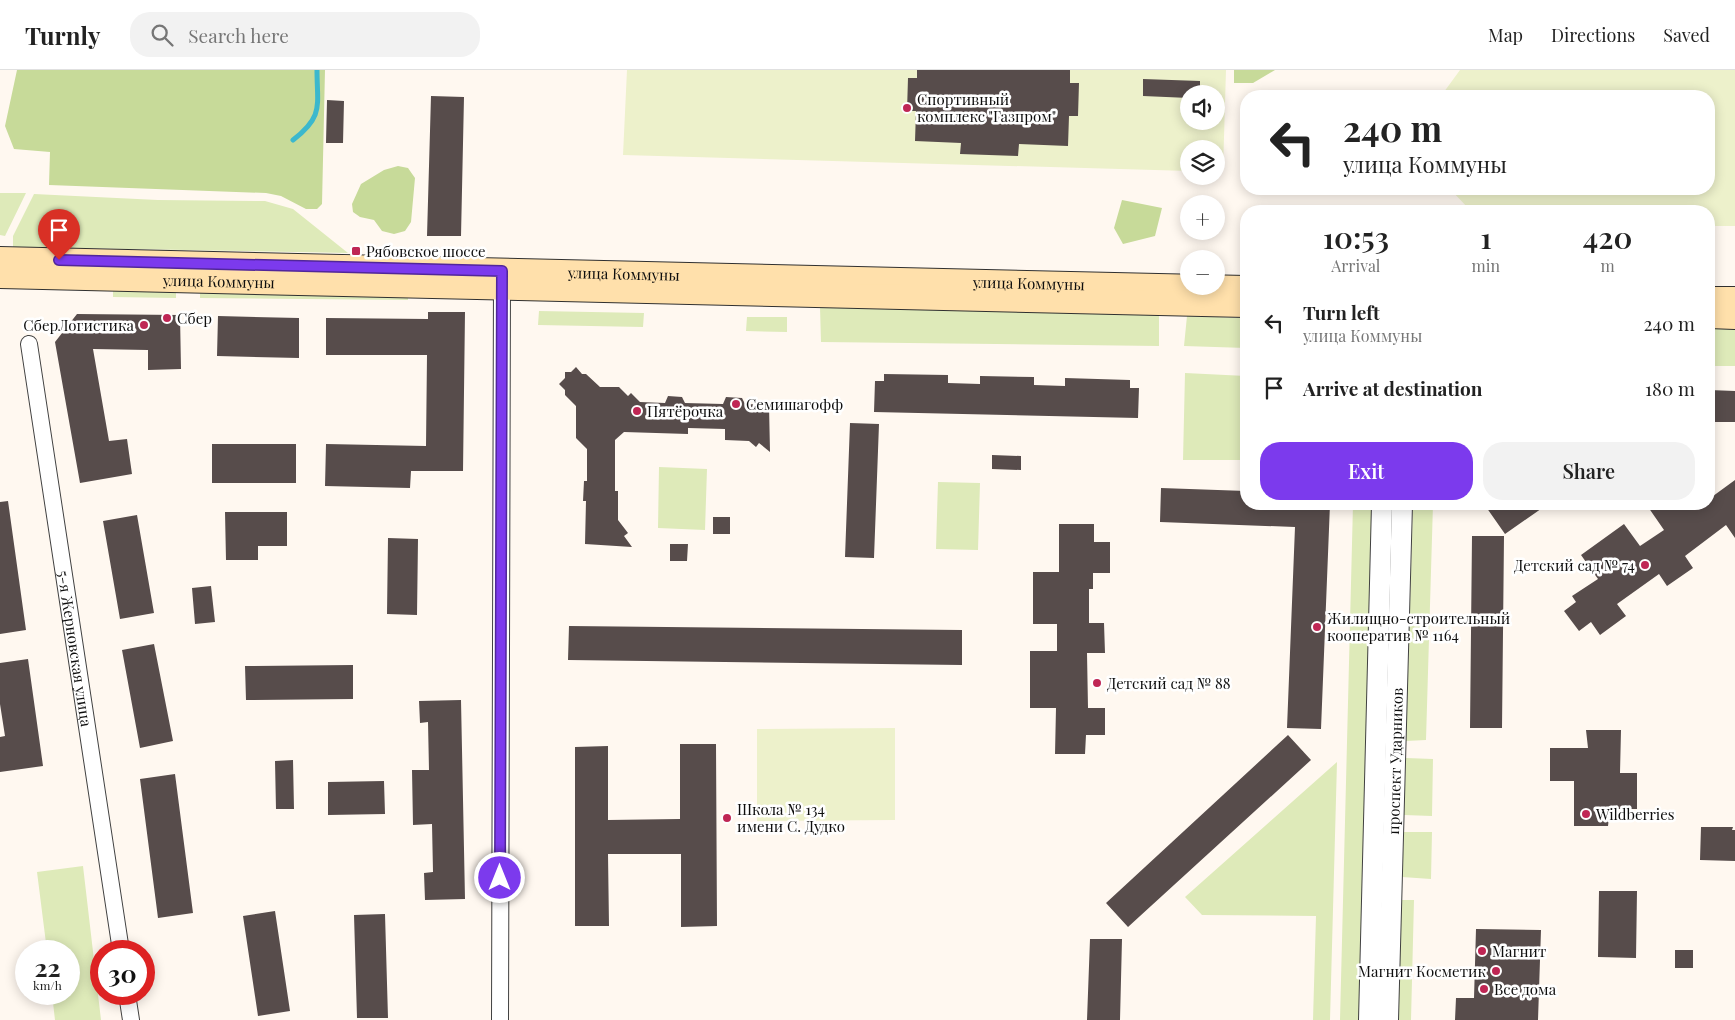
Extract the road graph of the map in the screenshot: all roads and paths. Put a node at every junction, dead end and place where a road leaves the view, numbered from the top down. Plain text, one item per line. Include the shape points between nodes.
1 (0, 259) edge
2 (0, 276) edge
3 (502, 279) junction
4 (1240, 288) edge
5 (1715, 299) edge
6 (1735, 299) edge
7 (1240, 306) edge
8 (1715, 316) edge
9 (1735, 317) edge
10 (30, 344) dead end
11 (1382, 510) edge
12 (1402, 510) edge
13 (119, 940) edge
14 (129, 1005) edge
15 (131, 1020) edge
16 (500, 1020) edge
17 (1369, 1020) edge
18 (1388, 1020) edge

1 - 3 main road, улица Коммуны
2 - 3 main road, улица Коммуны
3 - 4 main road, улица Коммуны
3 - 7 main road, улица Коммуны
3 - 16 street
5 - 6 main road
8 - 9 main road
10 - 13 street, 5-я Жерновская улица
11 - 17 street, проспект Ударников
12 - 18 street, проспект Ударников
14 - 15 street

